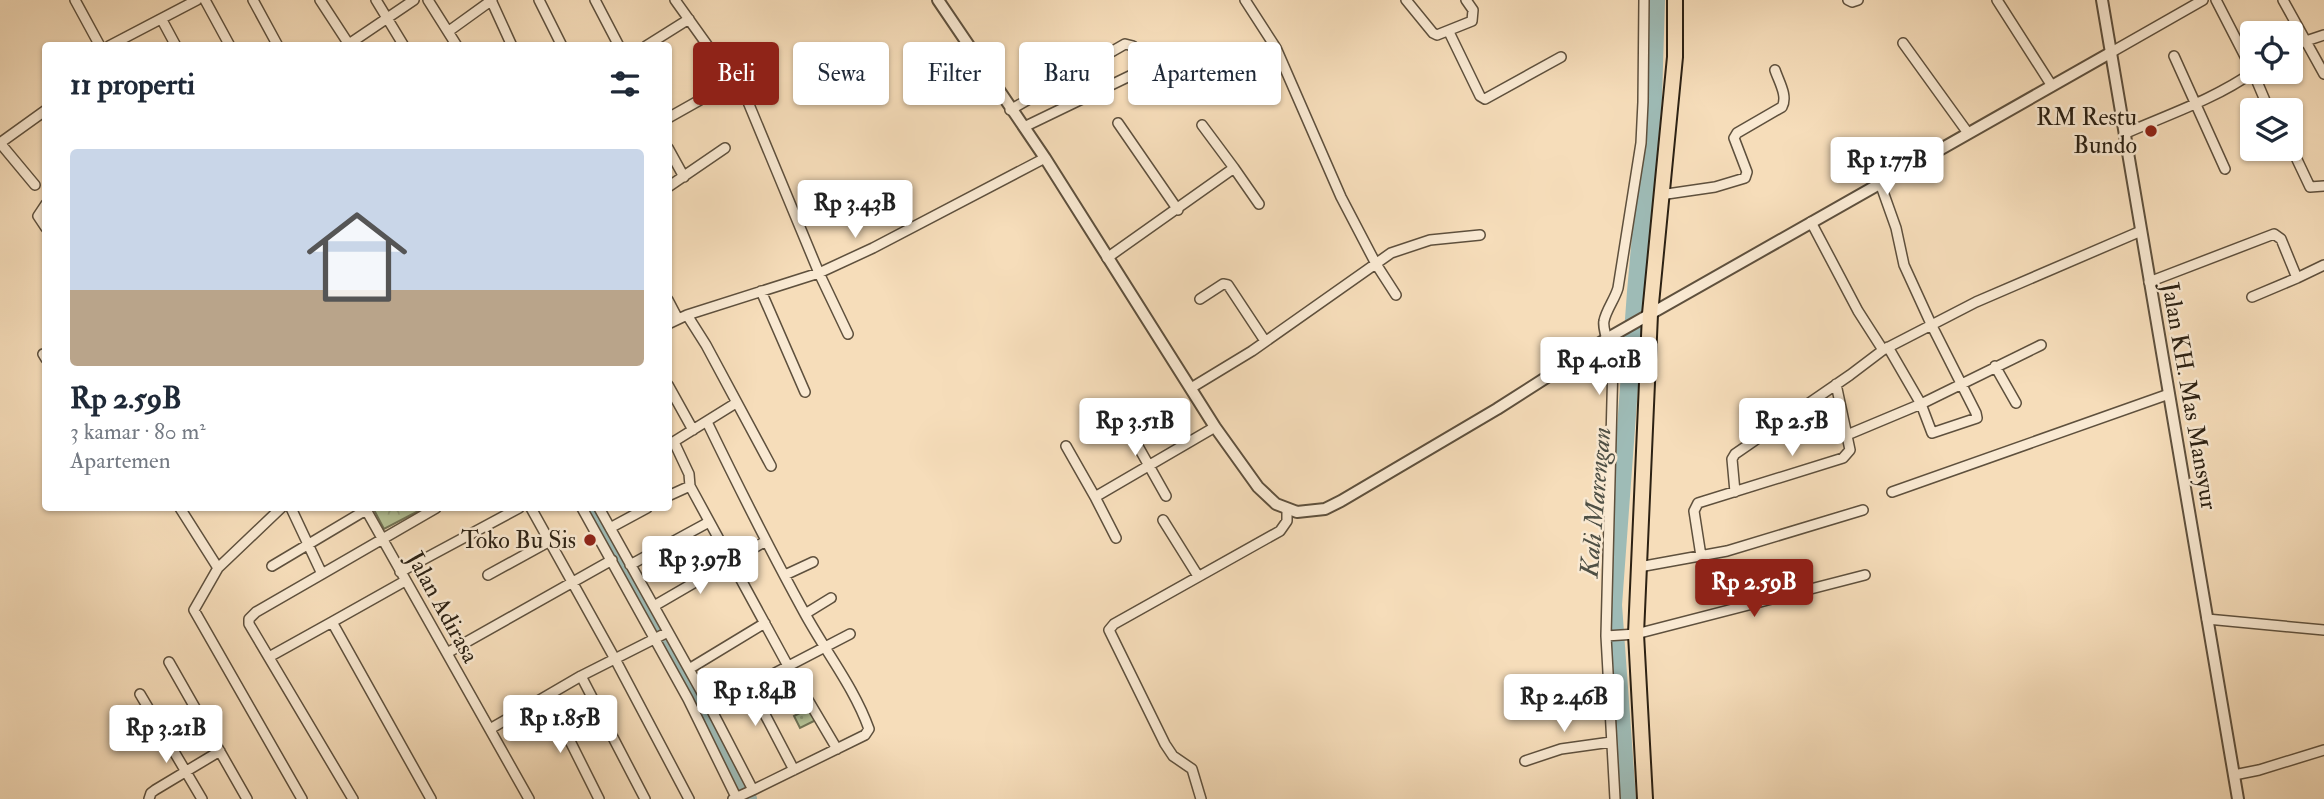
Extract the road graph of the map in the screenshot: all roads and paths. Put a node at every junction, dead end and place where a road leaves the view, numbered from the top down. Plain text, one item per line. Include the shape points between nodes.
1 (75, 0) edge
2 (197, 0) edge
3 (205, 0) edge
4 (253, 0) edge
5 (320, 0) edge
6 (376, 0) edge
7 (414, 0) edge
8 (428, 0) edge
9 (491, 0) edge
10 (539, 0) edge
11 (595, 0) edge
12 (675, 0) edge
13 (938, 0) edge
14 (1245, 0) edge
15 (1406, 0) edge
16 (1466, 0) edge
17 (1644, 0) edge
18 (1675, 0) edge
19 (1848, 0) edge
20 (1858, 0) edge
21 (1997, 0) edge
22 (2102, 0) edge
23 (2203, 0) edge
24 (2216, 0) edge
25 (2283, 0) edge
26 (387, 19) junction
27 (689, 19) junction
28 (162, 20) junction
29 (449, 31) junction
30 (1449, 32) junction
31 (2324, 35) edge
32 (2306, 41) junction
33 (98, 42) edge
34 (117, 42) edge
35 (174, 42) edge
36 (228, 42) edge
37 (276, 42) edge
38 (347, 42) edge
39 (353, 42) edge
40 (401, 42) edge
41 (455, 42) edge
42 (510, 42) edge
43 (560, 42) edge
44 (617, 42) edge
45 (652, 42) edge
46 (2303, 42) edge
47 (1903, 43) dead end
48 (2240, 46) edge
49 (2110, 53) junction
50 (2174, 56) dead end
51 (1561, 57) dead end
52 (1774, 70) dead end
53 (2324, 74) edge
54 (2240, 78) edge
55 (2052, 86) junction
56 (2194, 103) junction
57 (693, 104) edge
58 (1010, 110) junction
59 (42, 113) edge
60 (672, 116) edge
61 (1118, 123) dead end
62 (1202, 125) dead end
63 (1024, 127) junction
64 (1968, 132) junction
65 (2124, 134) junction
66 (0, 143) edge
67 (725, 148) dead end
68 (672, 155) edge
69 (1045, 158) junction
70 (2298, 161) edge
71 (1234, 168) junction
72 (2225, 169) dead end
73 (684, 177) junction
74 (1880, 183) junction
75 (672, 184) edge
76 (35, 185) dead end
77 (2324, 186) edge
78 (1660, 195) junction
79 (1259, 204) dead end
80 (1178, 210) junction
81 (1811, 222) junction
82 (2141, 231) junction
83 (1480, 235) dead end
84 (1107, 258) junction
85 (1376, 264) junction
86 (2324, 265) edge
87 (819, 273) junction
88 (2297, 278) junction
89 (2149, 282) junction
90 (761, 291) junction
91 (1396, 295) dead end
92 (2252, 297) dead end
93 (1200, 299) dead end
94 (672, 305) edge
95 (683, 317) junction
96 (1644, 318) junction
97 (672, 322) edge
98 (1931, 324) junction
99 (848, 334) dead end
100 (1611, 336) junction
101 (1265, 341) junction
102 (2041, 345) dead end
103 (1885, 348) junction
104 (1995, 366) junction
105 (1836, 384) junction
106 (1962, 385) junction
107 (1191, 388) junction
108 (805, 391) dead end
109 (672, 393) edge
110 (2169, 394) junction
111 (736, 403) junction
112 (2016, 403) dead end
113 (1921, 404) junction
114 (707, 422) junction
115 (1215, 427) junction
116 (693, 430) junction
117 (1130, 432) dead end
118 (1847, 435) junction
119 (672, 442) edge
120 (672, 445) edge
121 (1066, 446) dead end
122 (771, 466) dead end
123 (1150, 466) junction
124 (690, 486) junction
125 (1735, 492) junction
126 (1892, 492) dead end
127 (672, 494) edge
128 (1095, 496) junction
129 (1166, 496) dead end
130 (1286, 509) junction
131 (1863, 510) dead end
132 (182, 511) edge
133 (278, 511) edge
134 (293, 511) edge
135 (362, 511) edge
136 (366, 511) edge
137 (431, 511) edge
138 (514, 511) edge
139 (533, 511) edge
140 (584, 511) edge
141 (601, 511) edge
142 (640, 511) edge
143 (1163, 520) dead end
144 (709, 522) junction
145 (610, 528) junction
146 (383, 538) junction
147 (1116, 538) dead end
148 (550, 541) junction
149 (766, 541) junction
150 (309, 543) junction
151 (1701, 556) junction
152 (612, 561) junction
153 (731, 561) junction
154 (813, 562) dead end
155 (631, 565) junction
156 (272, 566) dead end
157 (1639, 567) junction
158 (218, 568) junction
159 (322, 574) junction
160 (488, 575) dead end
161 (785, 575) junction
162 (1865, 575) dead end
163 (403, 576) junction
164 (1198, 576) junction
165 (572, 581) junction
166 (831, 598) dead end
167 (654, 606) junction
168 (805, 614) junction
169 (2207, 619) junction
170 (332, 622) junction
171 (765, 623) junction
172 (2324, 630) edge
173 (668, 632) junction
174 (850, 634) dead end
175 (1630, 634) junction
176 (1610, 636) junction
177 (654, 638) junction
178 (824, 647) junction
179 (447, 653) junction
180 (269, 657) junction
181 (615, 659) junction
182 (169, 662) dead end
183 (788, 666) junction
184 (689, 668) junction
185 (581, 676) junction
186 (750, 686) junction
187 (140, 694) dead end
188 (543, 698) junction
189 (710, 707) junction
190 (490, 729) junction
191 (1611, 742) junction
192 (837, 750) junction
193 (2324, 750) edge
194 (220, 751) junction
195 (1525, 761) dead end
196 (186, 770) junction
197 (793, 770) junction
198 (2234, 775) junction
199 (750, 792) junction
200 (734, 798) edge
201 (149, 799) edge
202 (202, 799) edge
203 (247, 799) edge
204 (302, 799) edge
205 (353, 799) edge
206 (431, 799) edge
207 (529, 799) edge
208 (599, 799) edge
209 (645, 799) edge
210 (689, 799) edge
211 (1201, 799) edge
212 (1615, 799) edge
213 (1645, 799) edge
214 (2238, 799) edge

1 - 33 street
2 - 28 street
3 - 36 street
4 - 37 street
5 - 38 street
6 - 26 street
7 - 26 street
8 - 29 street
9 - 29 street
9 - 42 street
10 - 43 street
11 - 44 street
12 - 27 street
13 - 58 street
14 - 85 street via 1276,48 1341,197
15 - 30 street via 1433,33
16 - 30 street via 1474,18
17 - 100 street via 1641,143 1618,288 1604,319
18 - 78 highway via 1675,57
19 - 20 street
21 - 55 street
22 - 49 street, Jalan KH. Mas Mansyur
23 - 49 street
24 - 48 street
25 - 32 street
26 - 39 street
26 - 40 street
27 - 45 street
27 - 87 street via 748,102
28 - 34 street
28 - 35 street
29 - 41 street
30 - 51 street via 1485,99
31 - 32 street
32 - 46 street
32 - 53 street
47 - 64 street
49 - 55 street
49 - 65 street, Jalan KH. Mas Mansyur
50 - 56 street
52 - 78 street via 1785,97 1782,107 1734,138 1747,172 1745,178
54 - 56 street
55 - 64 street
56 - 65 street
56 - 72 street
57 - 60 street
58 - 63 street
58 - 63 street via 1125,44 1133,46 1141,64 1138,72
59 - 66 street
61 - 80 street
62 - 71 street
63 - 69 street
64 - 74 street
65 - 82 street, Jalan KH. Mas Mansyur
66 - 76 street
67 - 73 street
68 - 73 street
69 - 84 street
69 - 87 street
70 - 77 street via 2310,187
71 - 79 street
71 - 80 street
73 - 75 street
74 - 81 street
74 - 98 street via 1904,265
78 - 96 highway
80 - 84 street
81 - 96 street
81 - 103 street via 1858,311
82 - 89 street, Jalan KH. Mas Mansyur
82 - 98 street
83 - 85 street via 1430,240 1391,253
84 - 107 street
85 - 91 street
85 - 101 street
86 - 88 street
87 - 90 street
87 - 99 street
88 - 89 street via 2281,239 2274,234
88 - 92 street
89 - 110 street, Jalan KH. Mas Mansyur
90 - 95 street
90 - 108 street
93 - 101 street via 1228,285
94 - 95 street
95 - 97 street
95 - 111 street via 706,345
96 - 100 street
96 - 157 highway
98 - 103 street
98 - 106 street
100 - 130 street via 1341,501 1309,512
100 - 176 street
101 - 107 street
102 - 104 street
103 - 105 street
103 - 113 street
104 - 106 street
104 - 112 street
105 - 118 street
105 - 125 street via 1735,454
106 - 113 street
106 - 113 street via 1978,415 1974,420 1934,434
107 - 115 street
109 - 116 street
110 - 126 street
110 - 169 street, Jalan KH. Mas Mansyur
111 - 114 street
111 - 122 street
113 - 118 street
114 - 116 street
114 - 149 street
115 - 123 street
115 - 130 street via 1258,486
116 - 119 street
117 - 123 street
118 - 125 street via 1850,450 1846,456
120 - 124 street via 689,474
121 - 128 street
123 - 128 street
123 - 129 street
124 - 127 street
124 - 144 street
125 - 151 street via 1695,506
128 - 147 street
130 - 164 street via 1287,521 1280,531
131 - 151 street
132 - 158 street
133 - 158 street
134 - 150 street
135 - 150 street
136 - 146 street, Jalan Adirasa
137 - 146 street
138 - 163 street
139 - 148 street
140 - 152 street
141 - 145 street
142 - 145 street
143 - 164 street
144 - 153 street
144 - 155 street
145 - 155 street
146 - 159 street
146 - 163 street, Jalan Adirasa
148 - 160 street
148 - 165 street
149 - 153 street
149 - 161 street
150 - 156 street
150 - 159 street
151 - 157 street
152 - 165 street
152 - 177 street
153 - 167 street
153 - 171 street
154 - 161 street
155 - 167 street
157 - 175 highway
158 - 204 street via 194,610
159 - 180 street via 249,619
161 - 168 street
162 - 175 street
163 - 170 street
163 - 179 street, Jalan Adirasa
164 - 211 street via 1109,631 1165,744 1192,769
165 - 179 street
165 - 181 street
166 - 168 street
167 - 173 street
168 - 178 street
169 - 172 street
169 - 198 street, Jalan KH. Mas Mansyur
170 - 180 street
170 - 206 street
171 - 183 street
171 - 184 street
173 - 177 street
173 - 184 street
174 - 178 street
175 - 176 street
175 - 213 highway
176 - 191 street
177 - 181 street
177 - 200 street
178 - 183 street
178 - 192 street via 869,729
179 - 190 street, Jalan Adirasa
180 - 205 street
181 - 185 street
181 - 210 street
182 - 194 street
183 - 186 street
183 - 192 street
184 - 189 street
185 - 188 street
185 - 209 street
186 - 189 street
186 - 197 street
187 - 196 street
188 - 190 street
188 - 208 street
189 - 199 street
190 - 207 street, Jalan Adirasa
191 - 195 street via 1561,749
191 - 212 street
192 - 197 street
193 - 198 street
194 - 196 street
194 - 203 street
196 - 201 street via 150,793
196 - 202 street
197 - 199 street
198 - 214 street, Jalan KH. Mas Mansyur
199 - 200 street

